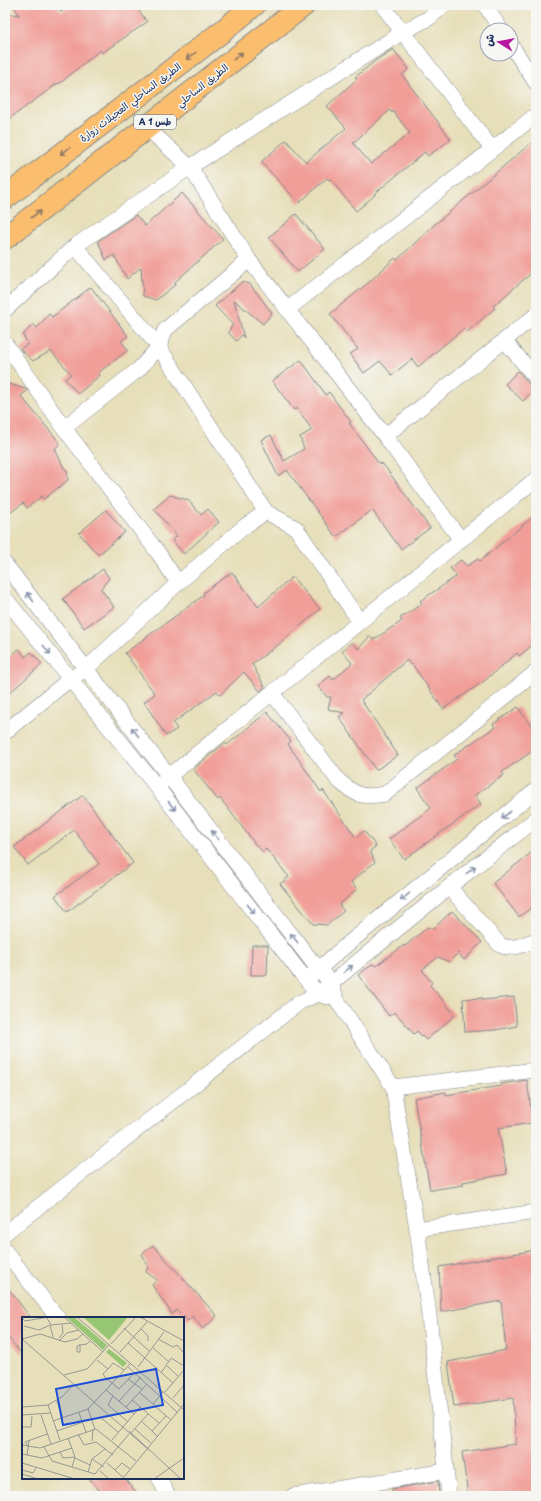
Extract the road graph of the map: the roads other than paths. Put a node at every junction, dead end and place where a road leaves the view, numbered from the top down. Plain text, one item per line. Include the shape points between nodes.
1 (304, 5) edge
2 (382, 5) edge
3 (444, 5) edge
4 (485, 5) edge
5 (244, 8) edge
6 (496, 22) edge
7 (403, 32) junction
8 (519, 57) edge
9 (536, 83) edge
10 (536, 115) edge
11 (146, 128) junction
12 (492, 150) junction
13 (190, 167) junction
14 (5, 198) edge
15 (5, 238) edge
16 (75, 246) junction
17 (249, 260) junction
18 (288, 309) junction
19 (5, 310) edge
20 (536, 315) edge
21 (505, 341) junction
22 (5, 343) edge
23 (159, 348) junction
24 (536, 378) edge
25 (64, 428) junction
26 (385, 436) junction
27 (536, 479) edge
28 (266, 512) junction
29 (461, 540) junction
30 (5, 564) edge
31 (178, 584) junction
32 (5, 598) edge
33 (46, 617) junction
34 (360, 622) junction
35 (30, 629) junction
36 (86, 669) junction
37 (70, 679) junction
38 (533, 680) edge
39 (272, 693) junction
40 (5, 732) edge
41 (170, 776) junction
42 (157, 787) junction
43 (536, 790) edge
44 (536, 819) edge
45 (449, 887) junction
46 (536, 940) edge
47 (318, 969) junction
48 (306, 980) junction
49 (331, 983) junction
50 (318, 994) junction
51 (337, 1000) junction
52 (300, 1002) junction
53 (536, 1070) edge
54 (392, 1087) junction
55 (536, 1212) edge
56 (417, 1229) junction
57 (5, 1234) edge
58 (5, 1251) edge
59 (57, 1317) edge
60 (446, 1471) junction
61 (160, 1479) edge
62 (168, 1496) edge
63 (293, 1496) edge
64 (449, 1496) edge

11 -> 1 highway, الطريق الساحلي / A 1 طس
2 - 7 street
3 - 7 street via 429,18
4 - 6 street
5 -> 14 highway, الطريق الساحلي العجيلات زوارة / A 1 طس via 224,30
7 - 12 street
7 - 13 street
8 - 9 street
10 - 12 street
11 - 13 street
15 -> 11 highway, الطريق الساحلي / A 1 طس
12 - 18 street
13 - 16 street
13 - 17 street
16 - 19 street
16 - 23 street
17 - 18 street
17 - 23 street via 165,330
18 - 26 street
20 - 21 street
21 - 24 street
21 - 26 street
22 - 25 street
23 - 25 street via 139,369
23 - 28 street
25 - 31 street via 159,554
26 - 29 street
27 - 29 street
28 - 31 street via 244,526
28 - 34 street via 296,528
29 - 34 street
33 -> 30 street
31 - 36 street
32 - 35 street
33 - 35 street
33 - 36 street
34 - 39 street
35 -> 37 street
36 - 37 street
41 -> 36 street
37 - 40 street
37 - 42 street
38 - 39 street via 385,794 367,797 350,791 338,780
39 - 41 street
41 - 42 street
47 -> 41 street
42 -> 48 street
43 -> 47 street
45 -> 44 street
45 - 46 street via 500,945 511,948
49 -> 45 street
47 - 48 street
47 - 49 street
48 - 50 street
48 - 52 street
49 - 50 street
49 - 51 street
50 - 51 street
50 - 52 street
51 - 54 street
52 - 57 street
53 - 54 street
54 - 56 street
55 - 56 street
56 - 60 street
58 - 59 street
60 - 63 street
60 - 64 street
61 - 62 street

